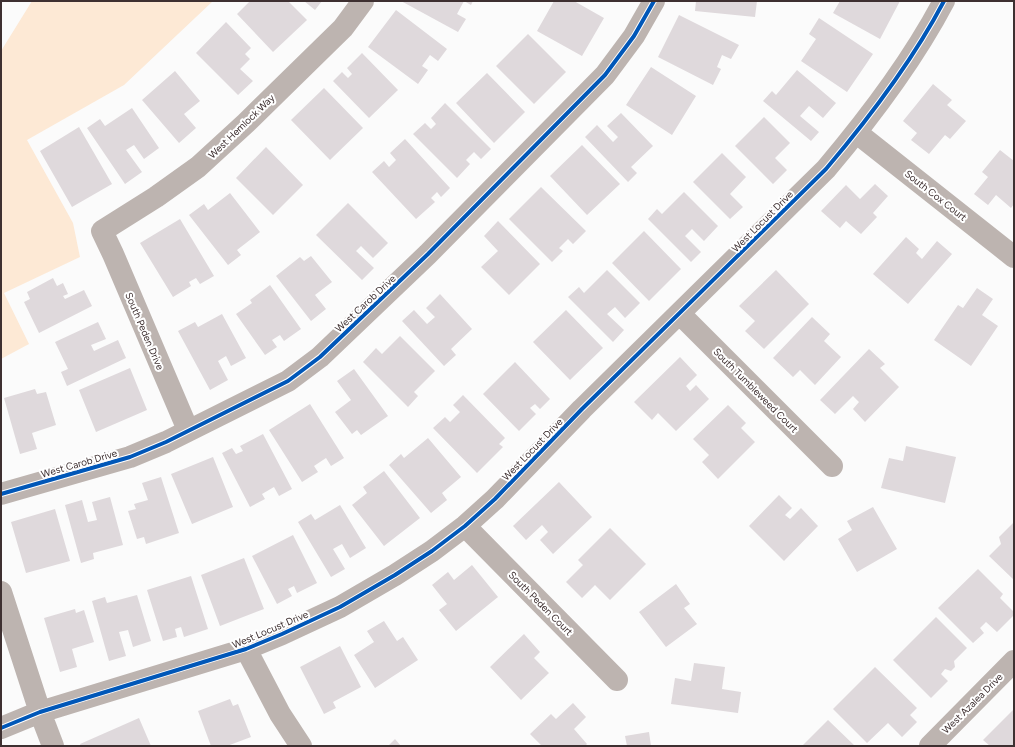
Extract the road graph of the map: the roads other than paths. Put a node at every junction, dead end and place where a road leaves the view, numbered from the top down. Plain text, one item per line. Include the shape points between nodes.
1 (363, 1) edge
2 (654, 1) edge
3 (944, 1) edge
4 (857, 133) junction
5 (102, 231) joint
6 (1014, 257) edge
7 (680, 314) junction
8 (188, 430) junction
9 (832, 466) dead end
10 (1, 494) edge
11 (466, 526) junction
12 (1, 592) edge
13 (246, 650) junction
14 (1014, 661) edge
15 (617, 680) dead end
16 (40, 712) junction
17 (1, 728) edge
18 (53, 746) edge
19 (301, 746) edge
20 (930, 746) edge

1 - 5 street, West Hemlock Way via 343,28 198,167
2 - 8 street, West Carob Drive via 634,36 605,75 428,254 320,357 288,382
3 - 4 street, West Locust Drive via 923,39
4 - 6 street, South Cox Court
4 - 7 street, West Locust Drive via 826,170
5 - 8 street, South Peden Drive
7 - 9 street, South Tumbleweed Court
7 - 11 street, West Locust Drive
8 - 10 street, West Carob Drive via 130,457
11 - 13 street, West Locust Drive via 414,563 359,596
11 - 15 street, South Peden Court
12 - 16 street
13 - 16 street, West Locust Drive
13 - 19 street via 280,714
14 - 20 street, West Azalea Drive
16 - 17 street, West Locust Drive
16 - 18 street

